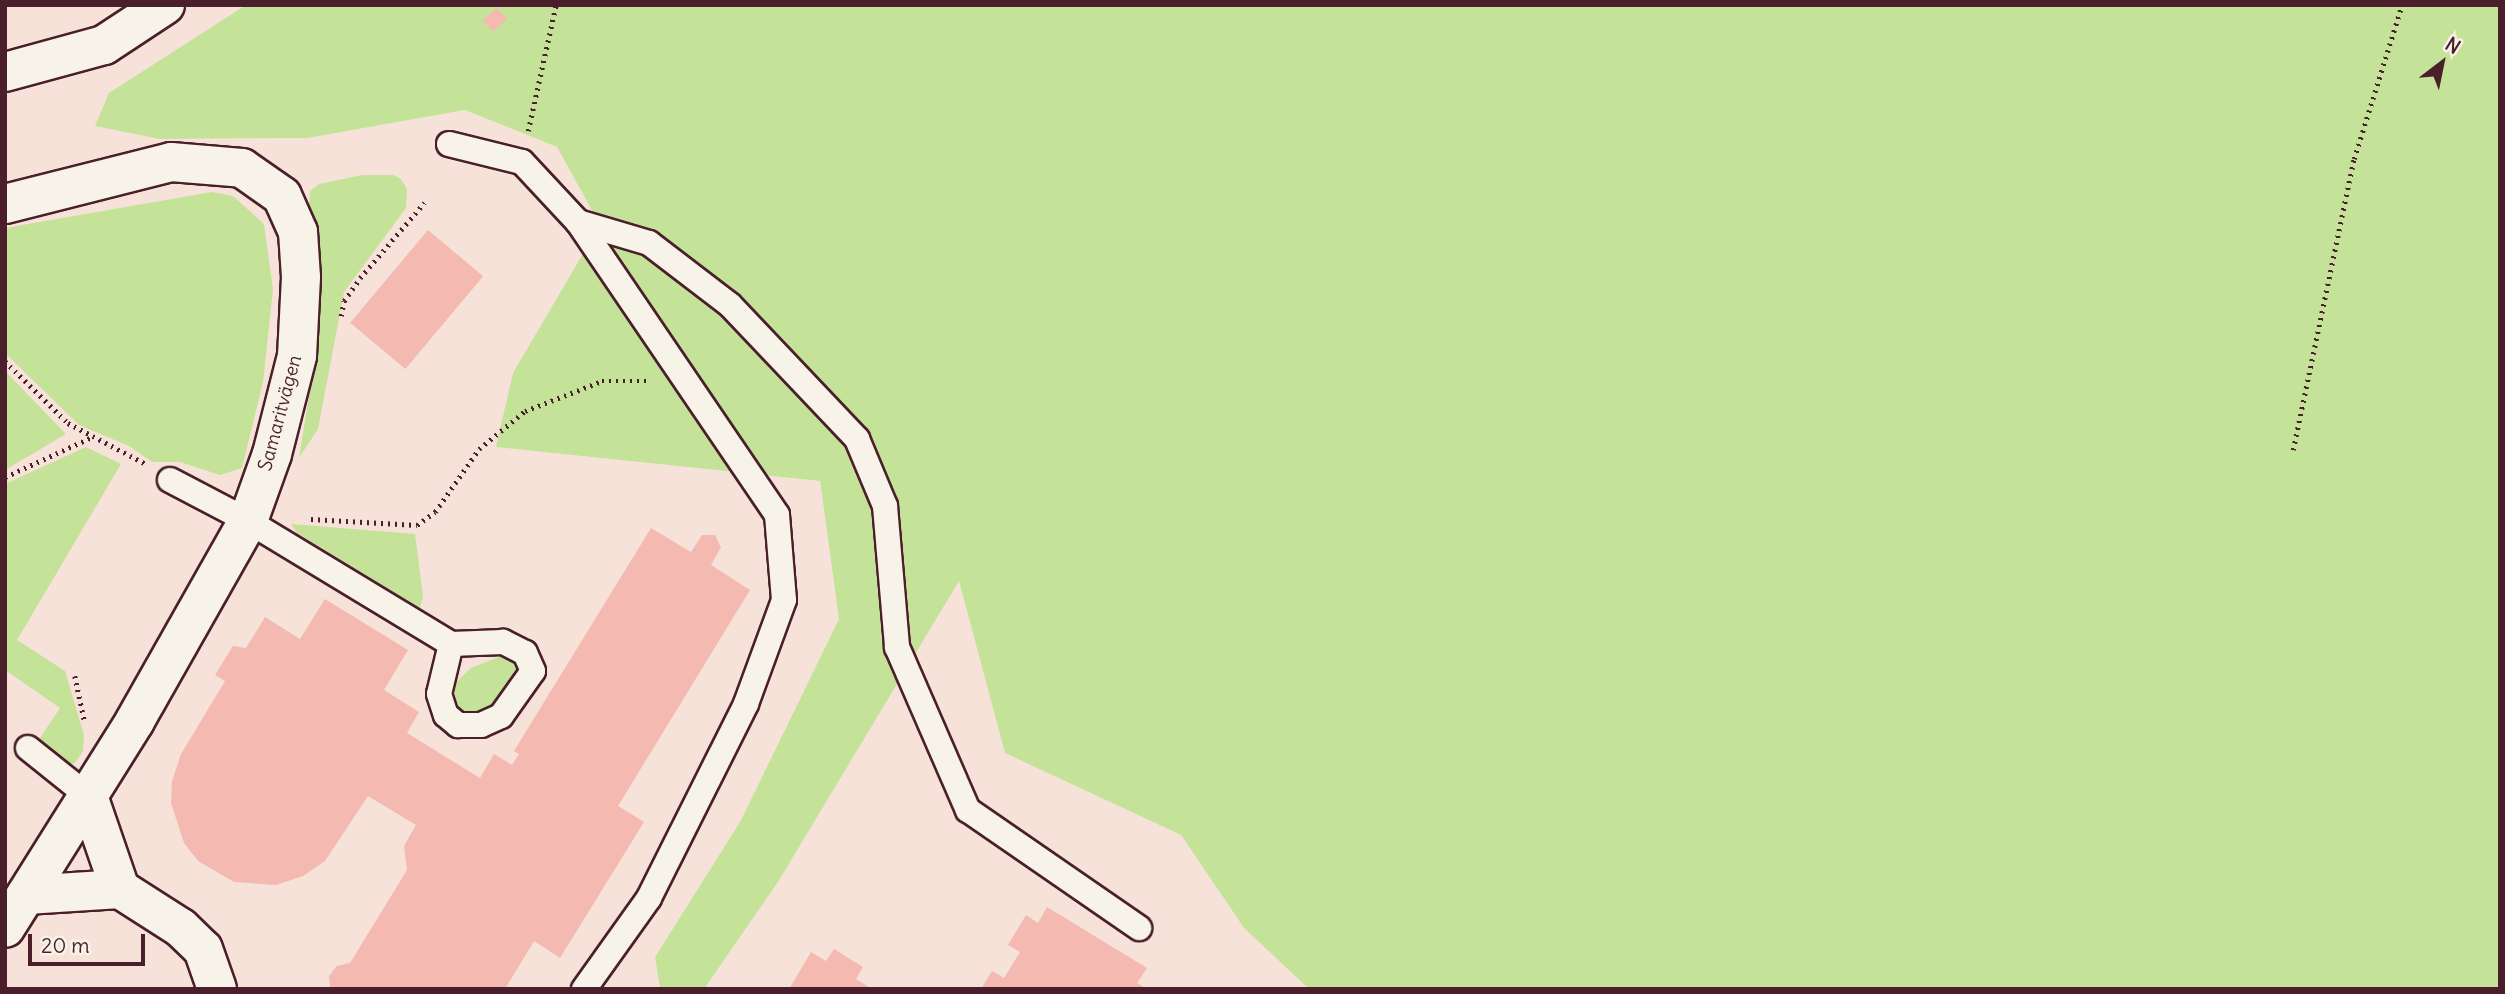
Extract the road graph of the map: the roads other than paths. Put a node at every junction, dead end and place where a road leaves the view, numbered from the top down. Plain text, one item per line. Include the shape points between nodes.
1 (165, 5) edge
2 (5, 72) edge
3 (449, 144) dead end
4 (5, 204) edge
5 (578, 222) junction
6 (170, 480) road end
7 (248, 521) junction
8 (451, 644) dead end
9 (28, 748) dead end
10 (88, 796) junction
11 (120, 889) junction
12 (26, 895) junction
13 (5, 928) edge
14 (1139, 928) dead end
15 (217, 989) edge
16 (584, 989) edge

1 - 2 street via 104,45
3 - 5 lane via 522,162
4 - 7 street, Samaritvägen via 170,162 242,168 282,196 298,232 297,356 272,454
5 - 14 lane via 649,243 720,297 857,439 885,506 897,647 968,810
5 - 16 lane via 778,516 784,600 746,704 649,898
6 - 7 lane
7 - 8 lane
7 - 10 street, Samaritvägen via 208,597
9 - 10 lane
10 - 11 street
10 - 12 street, Samaritvägen
11 - 12 street
11 - 15 street via 203,949
12 - 13 street, Samaritvägen

